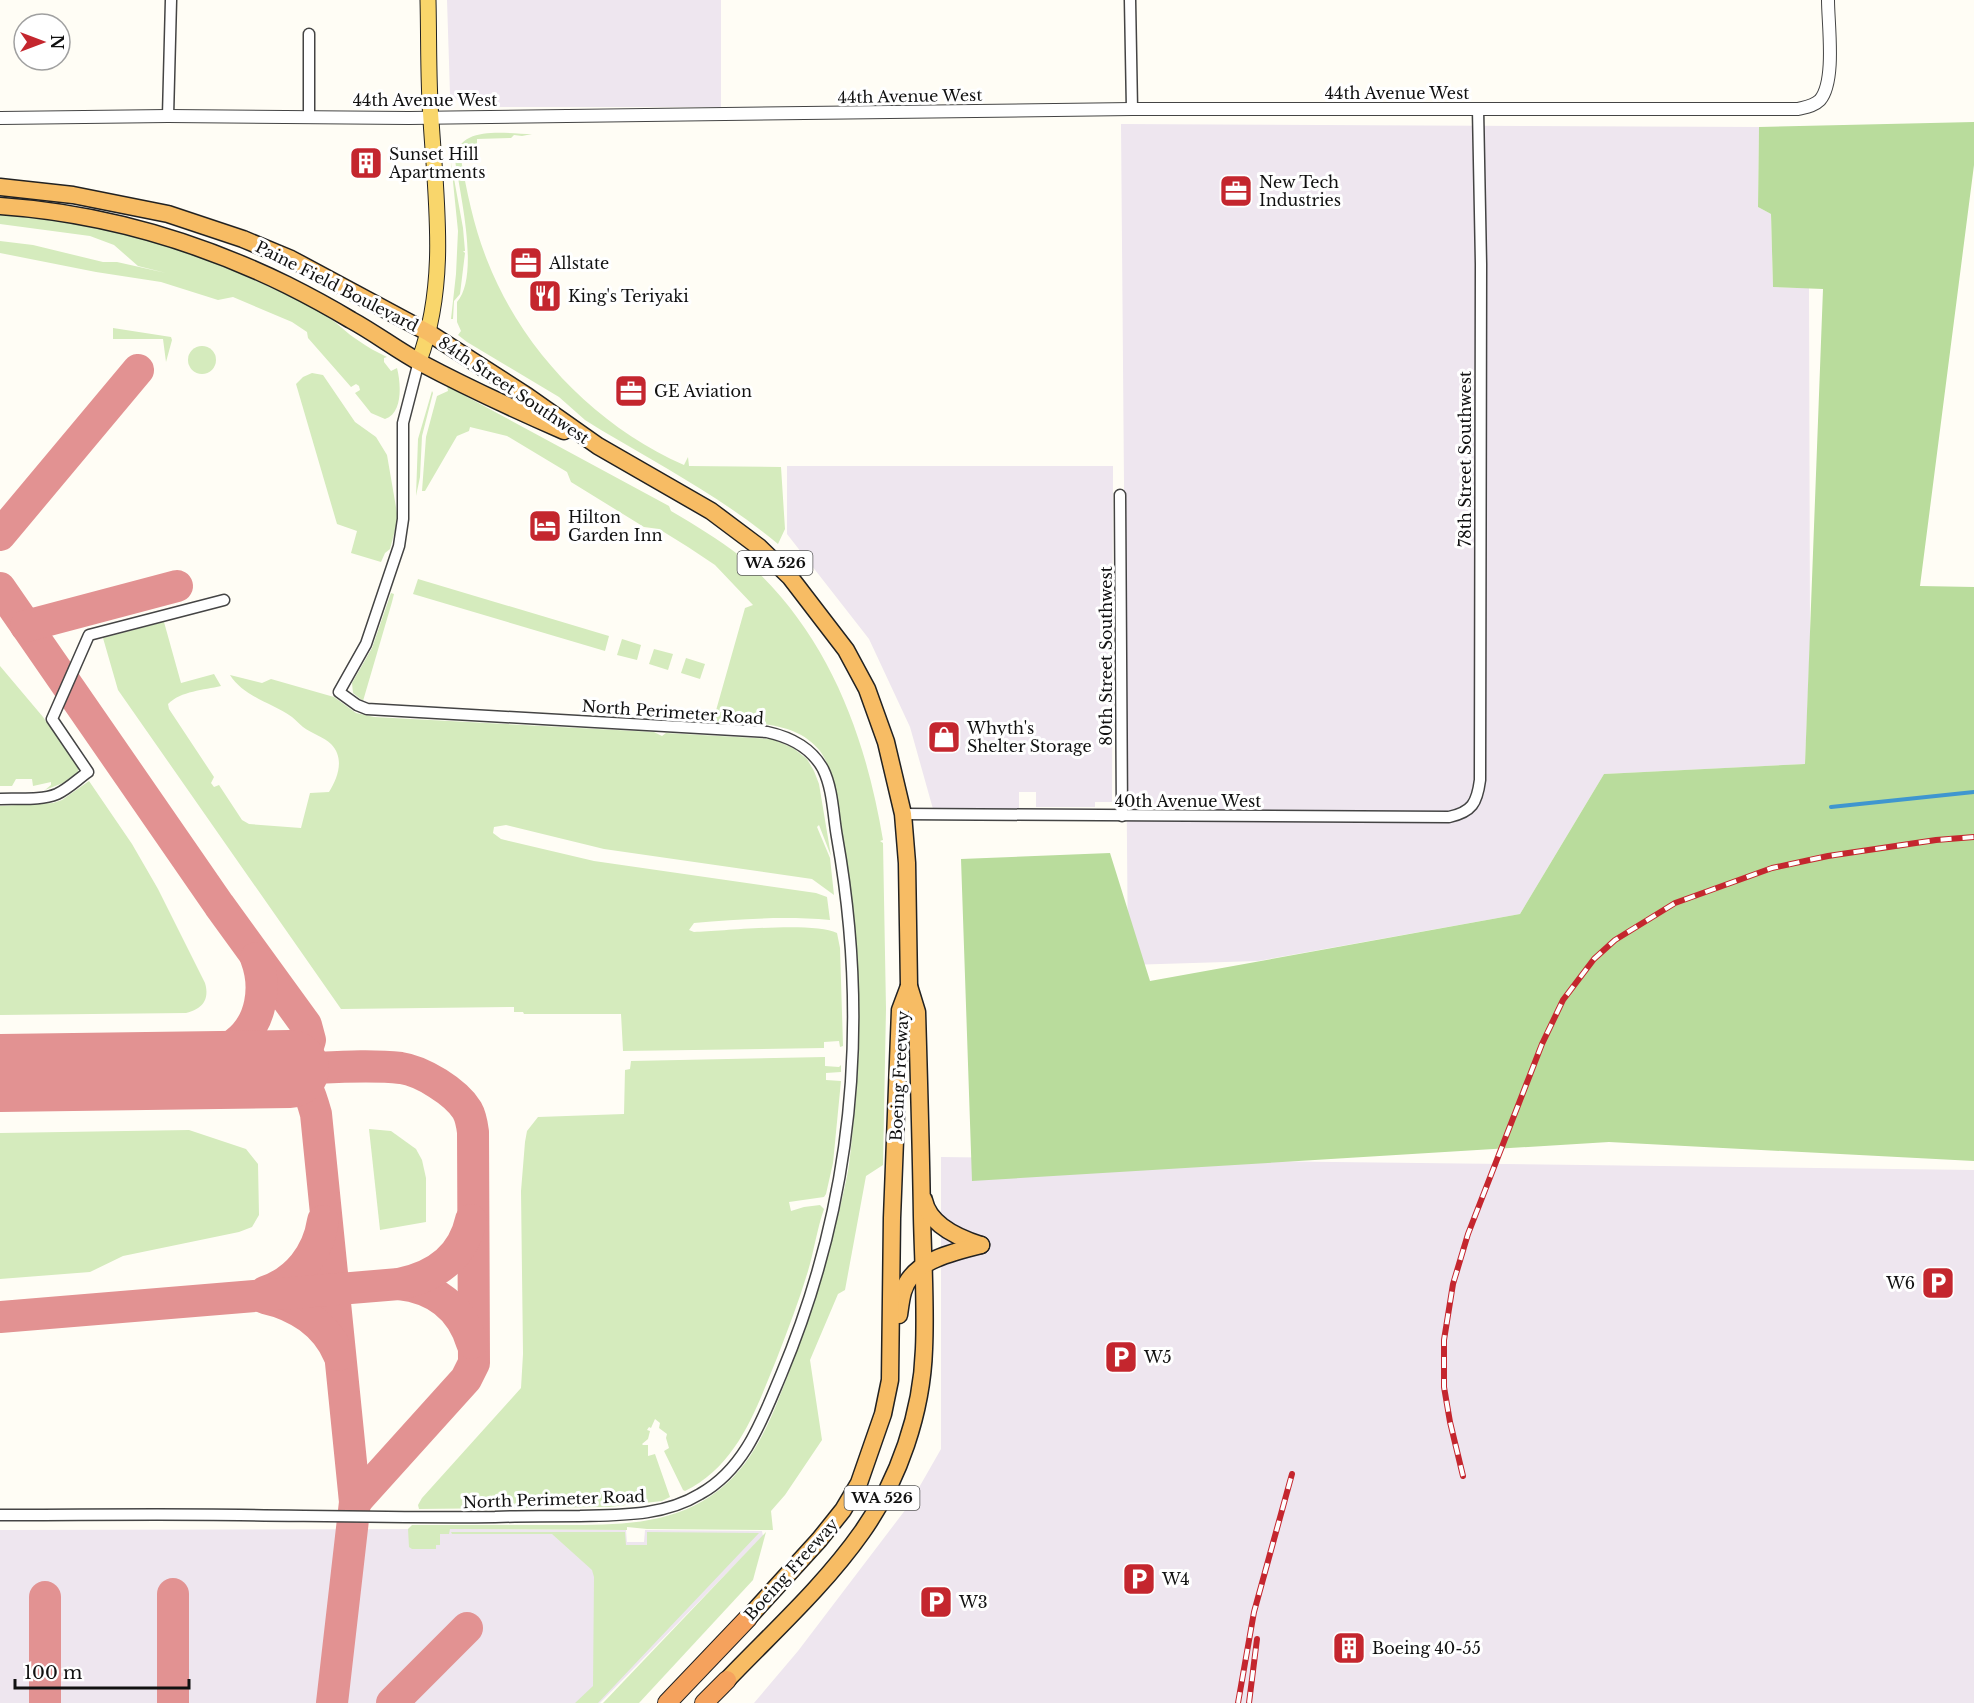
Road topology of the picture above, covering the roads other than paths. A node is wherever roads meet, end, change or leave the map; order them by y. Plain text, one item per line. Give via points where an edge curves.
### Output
1 (171, 0) edge
2 (428, 0) edge
3 (1130, 0) edge
4 (1828, 0) edge
5 (309, 34) dead end
6 (1132, 109) junction
7 (1478, 109) junction
8 (168, 116) junction
9 (309, 117) junction
10 (0, 118) edge
11 (430, 118) junction
12 (0, 187) edge
13 (0, 206) edge
14 (429, 333) junction
15 (419, 362) junction
16 (598, 446) junction
17 (1120, 495) dead end
18 (224, 600) dead end
19 (339, 692) joint
20 (0, 798) edge
21 (1471, 807) joint
22 (903, 814) junction
23 (1122, 816) junction
24 (909, 986) junction
25 (922, 1191) junction
26 (923, 1265) junction
27 (890, 1380) junction
28 (0, 1515) edge
29 (748, 1618) joint
30 (727, 1680) joint
31 (667, 1703) edge
32 (704, 1703) edge

1 - 8 street
2 - 11 main road, 84th Street Southwest
3 - 6 street
4 - 7 street, 44th Avenue West via 1827,82 1825,92 1812,106
5 - 9 street
6 - 7 street, 44th Avenue West
6 - 11 street, 44th Avenue West
7 - 21 street, 78th Street Southwest via 1480,780 1478,797
8 - 9 street, 44th Avenue West
8 - 10 street, 44th Avenue West
9 - 11 street, 44th Avenue West
11 - 14 main road, 84th Street Southwest via 438,263
12 - 14 highway, Paine Field Boulevard via 73,195 168,214 243,239 291,259
13 - 15 highway, Paine Field Boulevard via 124,224 219,255 350,319
14 - 15 main road, 84th Street Southwest
14 - 16 highway, 84th Street Southwest / WA 526
15 - 16 highway, 84th Street Southwest / WA 526 via 486,397
15 - 19 street, 84th Street Southwest via 403,423 399,546 366,644
16 - 22 highway, 84th Street Southwest / WA 526 via 711,511 759,547 790,577 846,650 867,689 886,742
17 - 23 street, 80th Street Southwest
18 - 20 street via 89,635 52,720 88,772 53,796
19 - 28 street, North Perimeter Road via 367,709 767,732 799,742 823,769 840,853 854,990 848,1130 815,1283 785,1366 759,1427 729,1471 699,1496 654,1511 409,1518
21 - 23 street, 40th Avenue West via 1449,817
22 - 23 street, 40th Avenue West
22 - 24 highway, 84th Street Southwest / WA 526
24 - 25 highway, Boeing Freeway / WA 526 via 917,1012
24 - 27 highway, Boeing Freeway / WA 526 via 900,1010
25 - 26 highway, Boeing Freeway / WA 526
25 - 26 highway via 926,1212 933,1219 981,1245
26 - 27 highway via 903,1291
26 - 30 highway, Boeing Freeway / WA 526 via 924,1351 919,1393 909,1437 893,1479 863,1531 829,1574
27 - 29 highway, Boeing Freeway / WA 526 via 872,1452 843,1510
29 - 31 highway, Boeing Freeway / WA 526
30 - 32 highway, Boeing Freeway / WA 526

